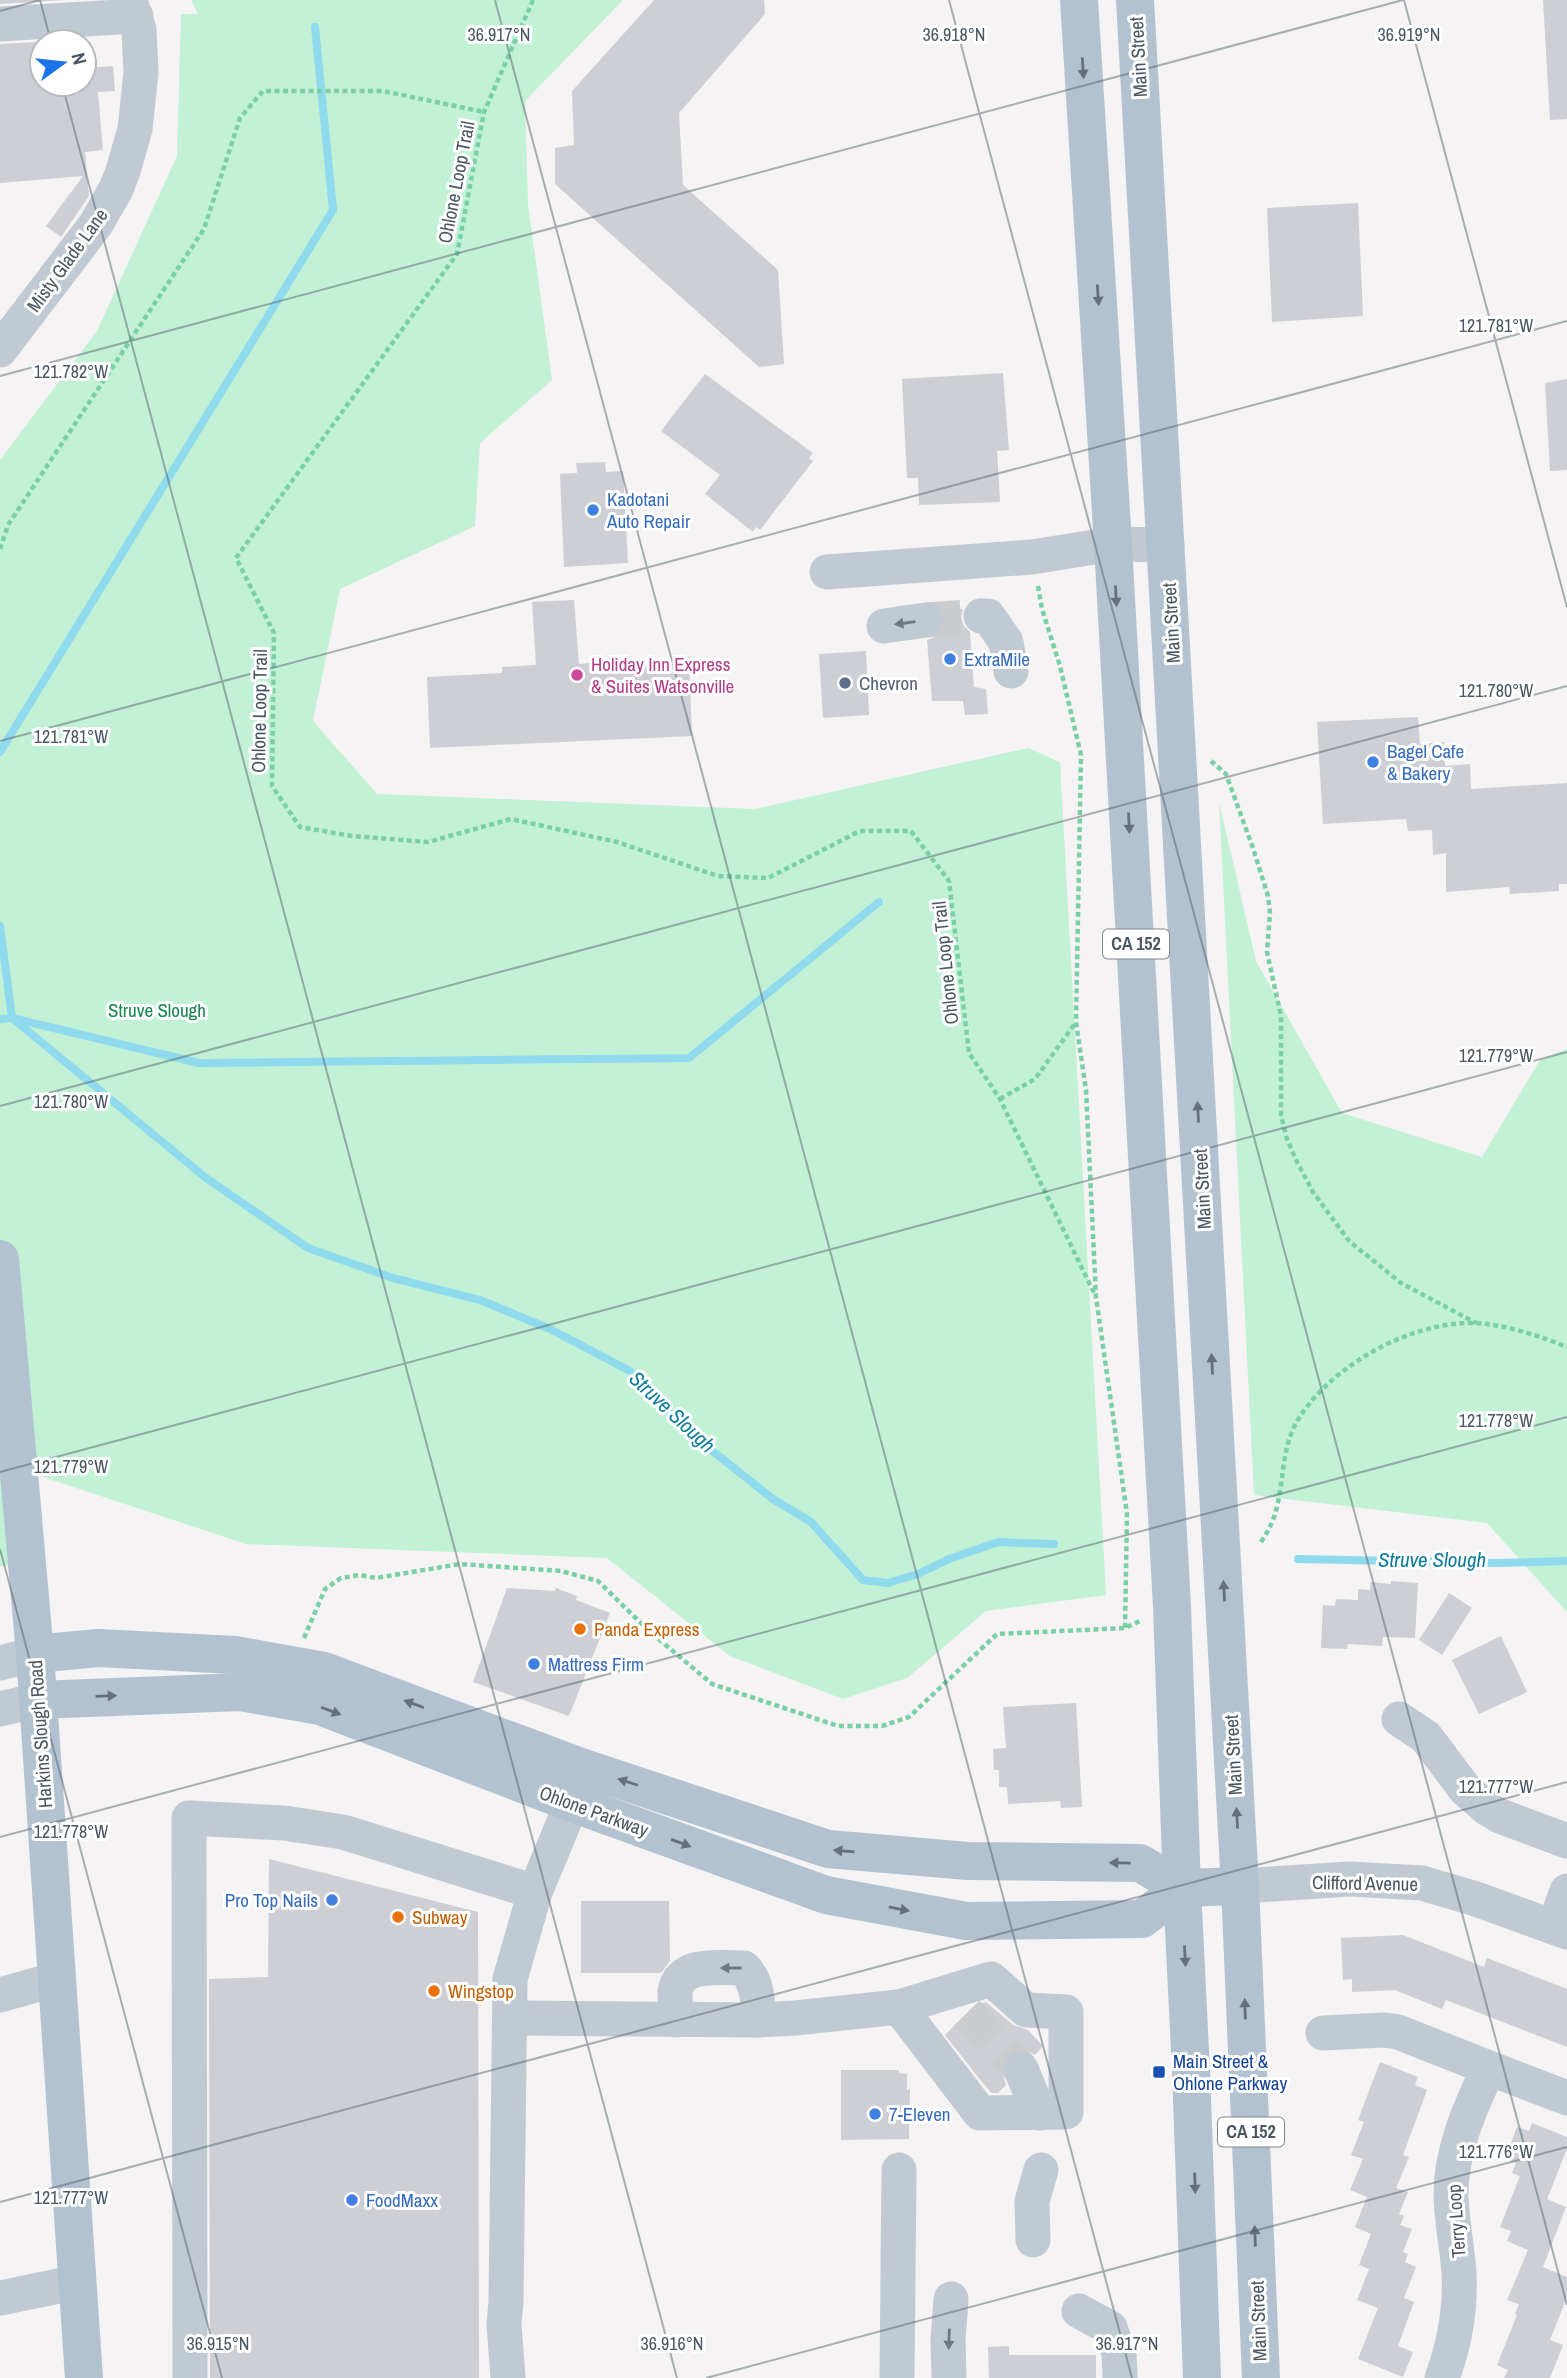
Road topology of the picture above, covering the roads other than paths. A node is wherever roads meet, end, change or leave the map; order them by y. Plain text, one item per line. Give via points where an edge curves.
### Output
1 (1079, 0) edge
2 (1135, 0) edge
3 (133, 8) edge
4 (0, 24) edge
5 (0, 350) edge
6 (1114, 544) junction
7 (1167, 545) junction
8 (827, 572) dead end
9 (981, 616) dead end
10 (926, 620) tunnel mouth
11 (884, 626) dead end
12 (1011, 671) dead end
13 (0, 1259) edge
14 (18, 1659) edge
15 (38, 1700) junction
16 (0, 1709) edge
17 (1399, 1719) dead end
18 (581, 1767) junction
19 (572, 1803) junction
20 (1567, 1841) edge
21 (1240, 1886) junction
22 (1182, 1888) junction
23 (1567, 1891) edge
24 (535, 1892) junction
25 (1560, 1929) edge
26 (57, 1979) junction
27 (0, 1996) edge
28 (899, 2007) junction
29 (510, 2018) junction
30 (676, 2020) junction
31 (758, 2020) junction
32 (1323, 2033) dead end
33 (1489, 2068) junction
34 (1021, 2069) tunnel mouth
35 (1567, 2098) edge
36 (1039, 2113) junction
37 (899, 2170) dead end
38 (1041, 2170) dead end
39 (1033, 2240) dead end
40 (78, 2281) junction
41 (0, 2298) edge
42 (951, 2300) dead end
43 (1079, 2311) dead end
44 (84, 2378) edge
45 (190, 2378) edge
46 (508, 2378) edge
47 (897, 2378) edge
48 (949, 2378) edge
49 (1120, 2378) edge
50 (1202, 2378) edge
51 (1261, 2378) edge
52 (1442, 2378) edge

1 -> 6 main road, CA 152
2 - 7 main road, Main Street / CA 152
3 - 4 street
3 - 5 street, Misty Glade Lane via 141,49 140,92 130,150 116,189 96,224
6 - 7 street
6 - 8 street via 1032,557
6 -> 22 main road, CA 152 via 1172,1606
21 -> 7 main road, Main Street / CA 152
9 - 12 street via 988,616 1006,642
10 -> 11 street
13 - 14 main road, Harkins Slough Road via 24,1516
14 - 15 main road, Harkins Slough Road
18 -> 14 main road, Ohlone Parkway via 324,1671 234,1655 98,1648
15 - 16 street, Ohlone Parkway
15 -> 19 main road, Ohlone Parkway via 240,1692 320,1706
15 - 26 main road, Harkins Slough Road
17 - 20 street via 1436,1747 1465,1789 1488,1809
18 - 19 street
22 -> 18 main road, Ohlone Parkway via 1140,1863 968,1861 828,1849
19 -> 22 main road, Ohlone Parkway via 826,1895 966,1921 1142,1919
19 - 24 street
21 - 22 main road
21 - 25 street, Clifford Avenue via 1350,1879 1422,1883
51 -> 21 main road, Main Street / CA 152
22 -> 50 main road, CA 152
23 - 25 street
24 - 29 street via 510,1979
24 - 45 street via 343,1832 284,1823 189,1818
26 - 27 street
26 - 40 main road, Harkins Slough Road
28 - 31 street
28 - 36 street via 980,2113
28 - 36 street via 957,2003 991,1979 1026,2010 1066,2012 1066,2112
29 - 30 street
29 - 46 street via 504,2324
30 - 31 street
31 -> 30 street via 754,1978 744,1968 697,1968 684,1975 675,1989
32 - 33 street via 1398,2032
33 - 35 street
33 - 52 street, Terry Loop via 1453,2166 1451,2196 1460,2298 1458,2325
34 - 36 street
37 - 47 street
38 - 39 street via 1032,2201
40 - 41 street
40 - 44 main road, Harkins Slough Road
42 -> 48 street
43 - 49 street via 1110,2328 1119,2353

